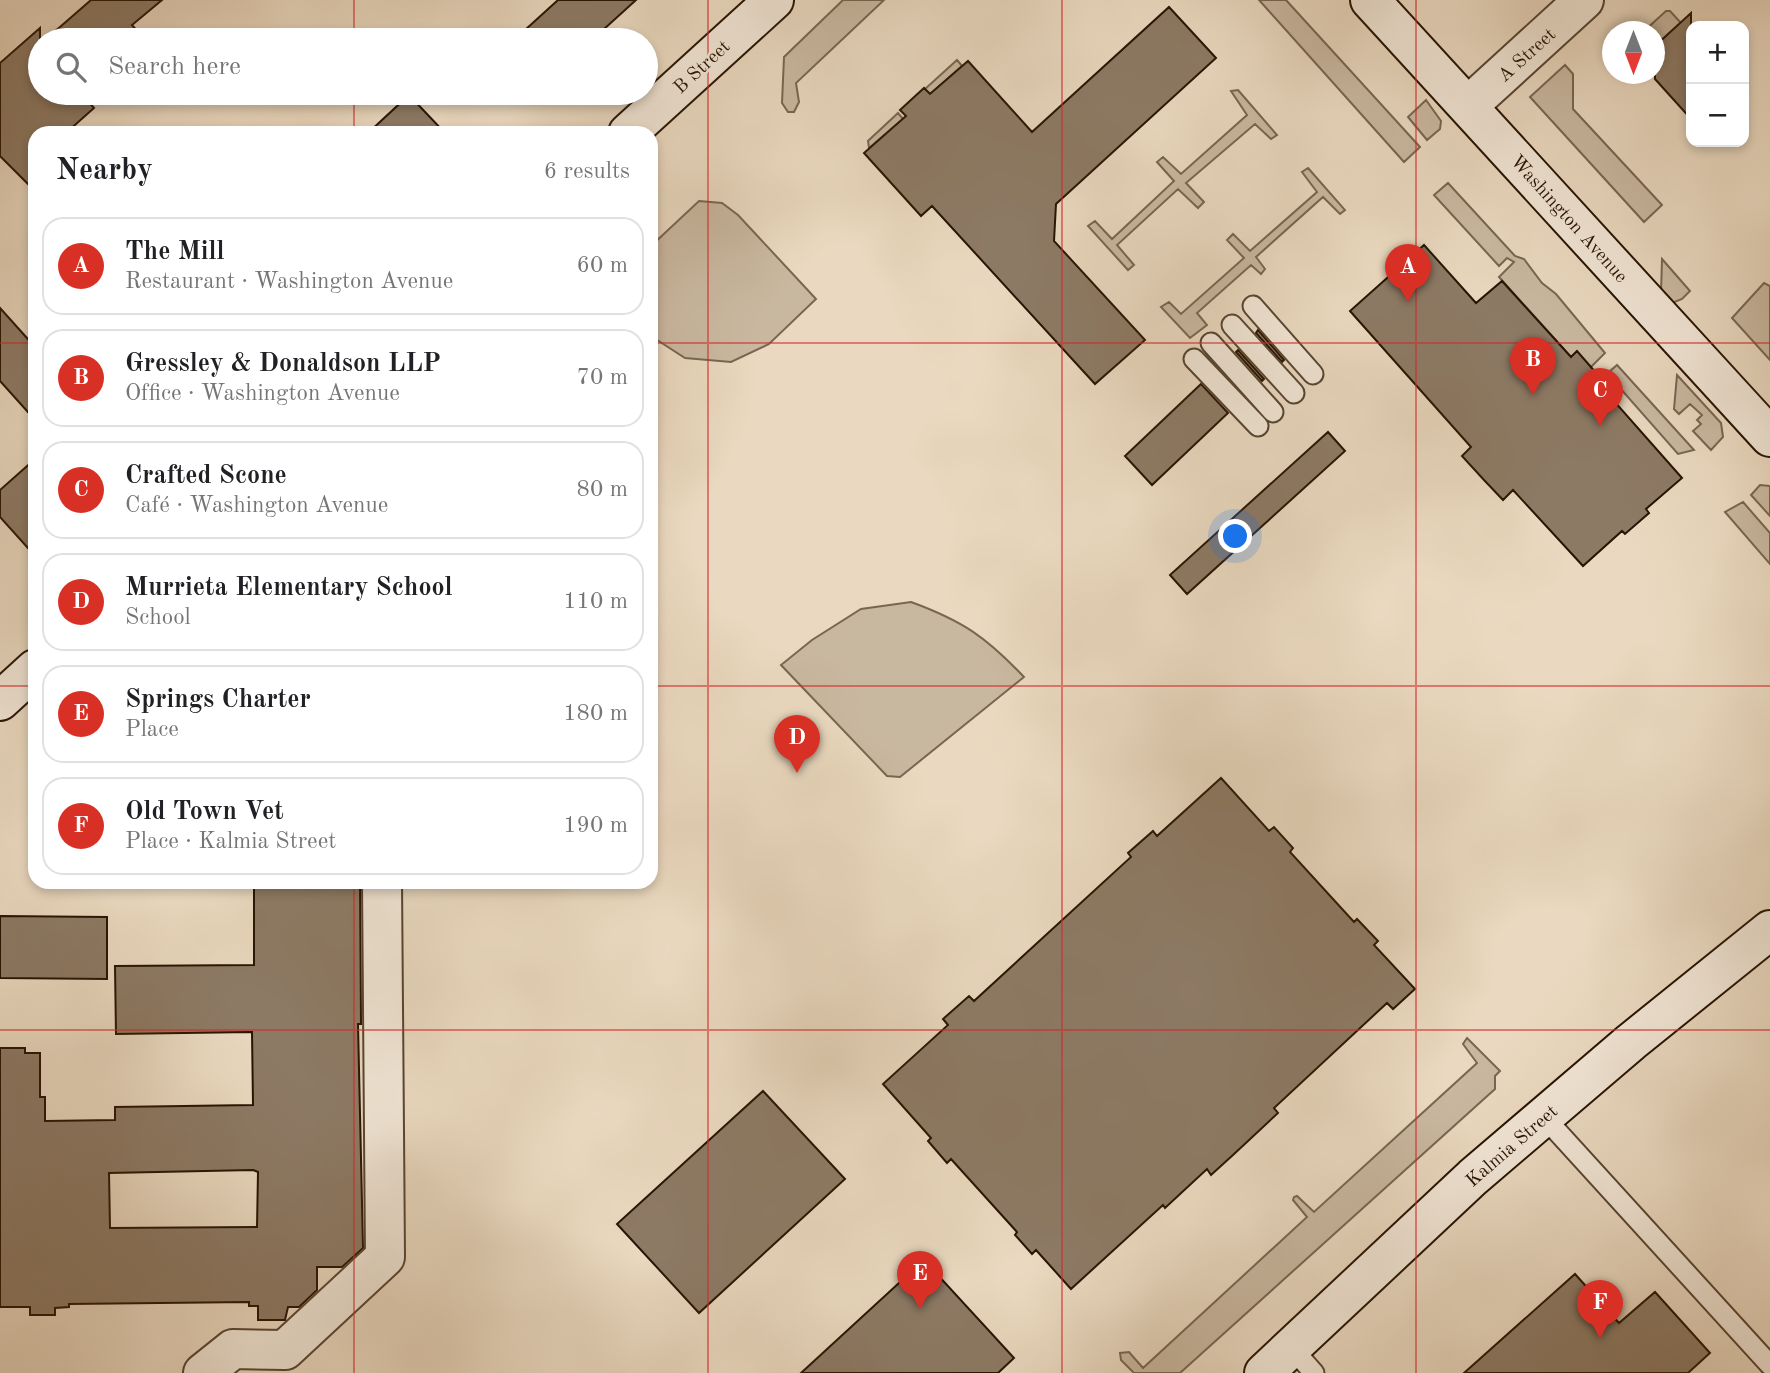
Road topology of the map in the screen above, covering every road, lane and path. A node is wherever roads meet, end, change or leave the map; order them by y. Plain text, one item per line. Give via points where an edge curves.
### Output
1 (774, 0) edge
2 (1370, 0) edge
3 (1584, 0) edge
4 (1468, 106) junction
5 (636, 126) edge
6 (1253, 306) dead end
7 (1233, 325) dead end
8 (1211, 344) dead end
9 (1194, 359) dead end
10 (1313, 374) dead end
11 (1293, 393) dead end
12 (1273, 412) dead end
13 (1258, 426) dead end
14 (1770, 437) edge
15 (28, 675) edge
16 (0, 701) edge
17 (382, 889) edge
18 (1770, 930) edge
19 (1544, 1117) junction
20 (1303, 1360) edge
21 (1770, 1365) edge
22 (203, 1373) edge
23 (1264, 1373) edge
24 (1761, 1373) edge

1 - 5 main road, B Street
2 - 4 main road, Washington Avenue
3 - 4 main road, A Street
4 - 14 main road, Washington Avenue
6 - 10 lane
7 - 11 lane
8 - 12 lane
9 - 13 lane
15 - 16 main road
17 - 22 main road via 385,1257 285,1350 233,1349
18 - 19 main road, Kalmia Street
19 - 20 main road, Kalmia Street via 1473,1177
19 - 21 lane
20 - 23 main road, Kalmia Street
21 - 24 lane

